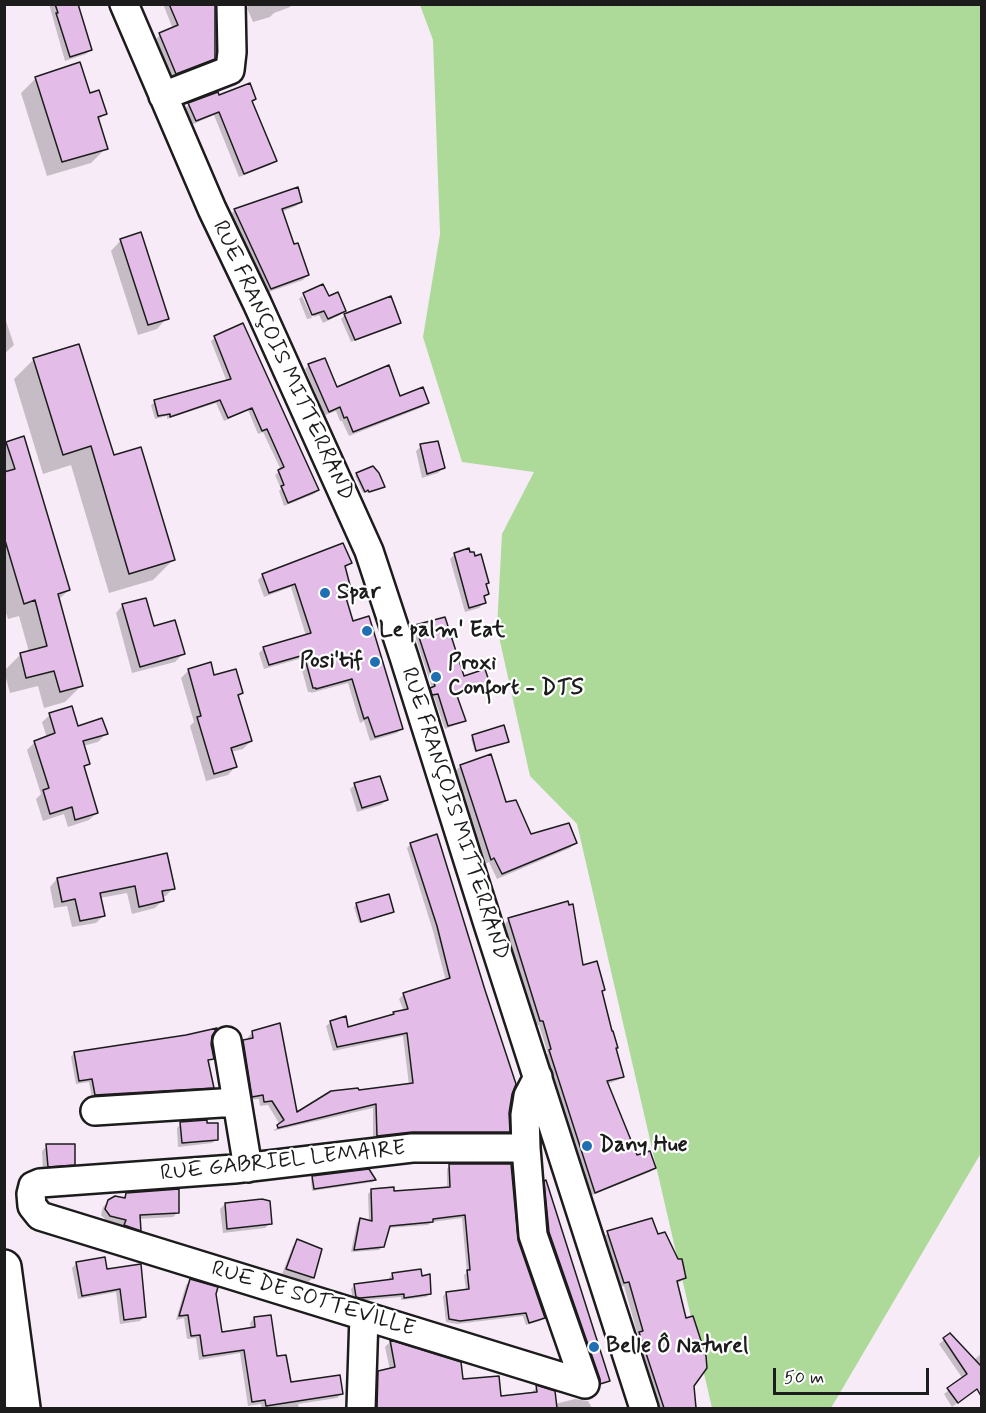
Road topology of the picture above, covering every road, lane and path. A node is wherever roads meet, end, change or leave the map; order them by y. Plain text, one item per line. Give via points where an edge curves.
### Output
1 (124, 4) edge
2 (231, 4) edge
3 (163, 96) junction
4 (227, 1041) dead end
5 (537, 1077) junction
6 (237, 1102) junction
7 (95, 1111) dead end
8 (526, 1148) junction
9 (248, 1168) junction
10 (40, 1216) joint
11 (4, 1267) edge
12 (364, 1316) junction
13 (23, 1408) edge
14 (361, 1408) edge
15 (644, 1408) edge

1 - 3 street, RUE FRANÇOIS MITTERRAND
2 - 3 street via 230,70
3 - 5 street, RUE FRANÇOIS MITTERRAND via 369,551
4 - 6 street
5 - 8 street via 525,1115
5 - 15 street, RUE FRANÇOIS MITTERRAND
6 - 7 street
6 - 9 street
8 - 9 street, RUE GABRIEL LEMAIRE via 412,1148
8 - 12 street, RUE DE SOTTEVILLE via 533,1235 585,1384
9 - 10 street, RUE GABRIEL LEMAIRE via 40,1183 33,1186 31,1194 32,1206
10 - 12 street, RUE DE SOTTEVILLE
11 - 13 main road
12 - 14 street

